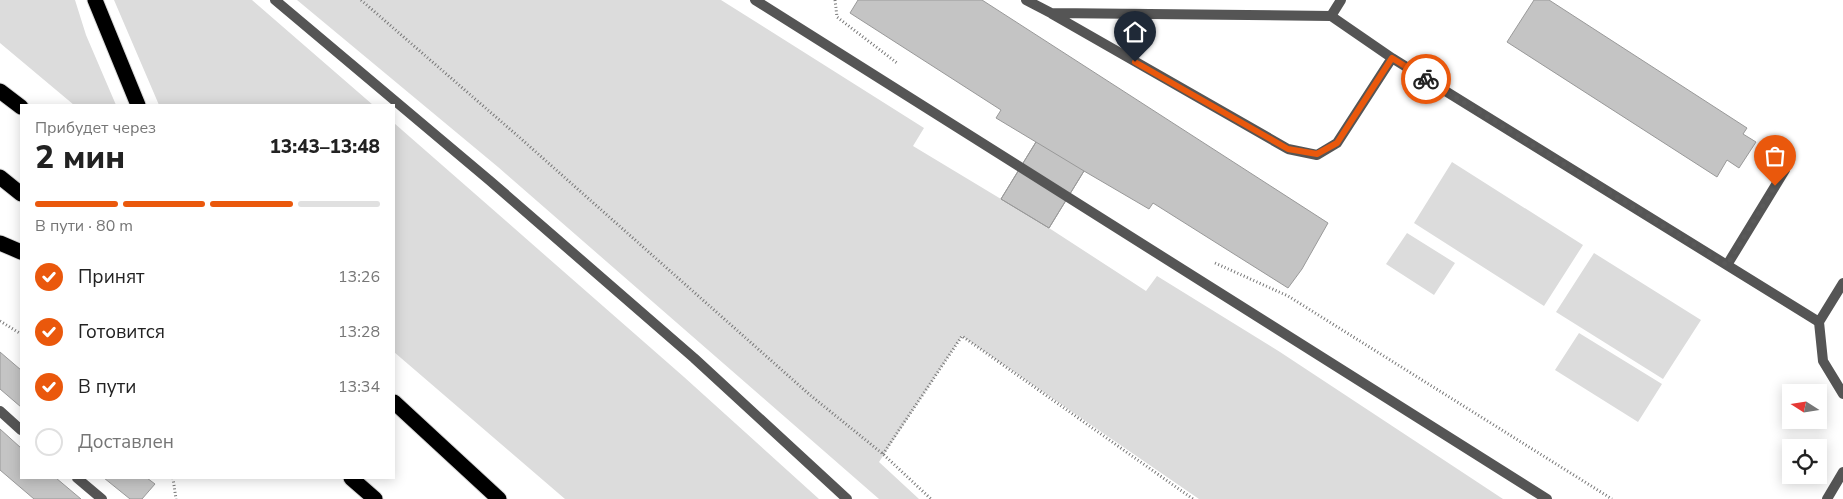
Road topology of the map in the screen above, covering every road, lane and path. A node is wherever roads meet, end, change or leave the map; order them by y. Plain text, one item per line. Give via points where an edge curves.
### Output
1 (95, 0) edge
2 (274, 0) edge
3 (361, 0) edge
4 (755, 0) edge
5 (834, 0) edge
6 (1026, 0) edge
7 (1341, 0) edge
8 (1051, 13) junction
9 (1331, 16) junction
10 (1392, 58) junction
11 (899, 64) dead end
12 (0, 91) edge
13 (138, 104) edge
14 (20, 106) edge
15 (1785, 170) dead end
16 (0, 177) edge
17 (20, 193) edge
18 (0, 243) edge
19 (20, 252) edge
20 (1208, 260) dead end
21 (1727, 265) junction
22 (1843, 283) edge
23 (0, 321) edge
24 (1819, 322) junction
25 (20, 333) edge
26 (1843, 394) edge
27 (395, 403) edge
28 (0, 411) edge
29 (20, 429) edge
30 (883, 454) junction
31 (1843, 472) edge
32 (78, 479) edge
33 (173, 479) edge
34 (352, 479) edge
35 (102, 499) edge
36 (176, 499) edge
37 (375, 499) edge
38 (500, 499) edge
39 (847, 499) edge
40 (931, 499) edge
41 (1193, 499) edge
42 (1548, 499) edge
43 (1612, 499) edge
44 (1827, 499) edge

1 - 13 highway
2 - 39 street via 694,358
3 - 30 path via 810,395
4 - 42 street
5 - 11 path via 837,16
6 - 8 street
7 - 9 street
8 - 9 street
8 - 10 street via 1288,149 1317,154 1337,143
9 - 10 street
10 - 21 street
12 - 14 highway
15 - 21 street
16 - 17 highway
18 - 19 highway
20 - 43 path via 1288,296
21 - 24 street
22 - 24 street
23 - 25 path
24 - 26 street via 1823,361
27 - 38 highway
28 - 29 street
30 - 40 path
30 - 41 path via 962,336
31 - 44 street
32 - 35 street
33 - 36 path
34 - 37 highway

